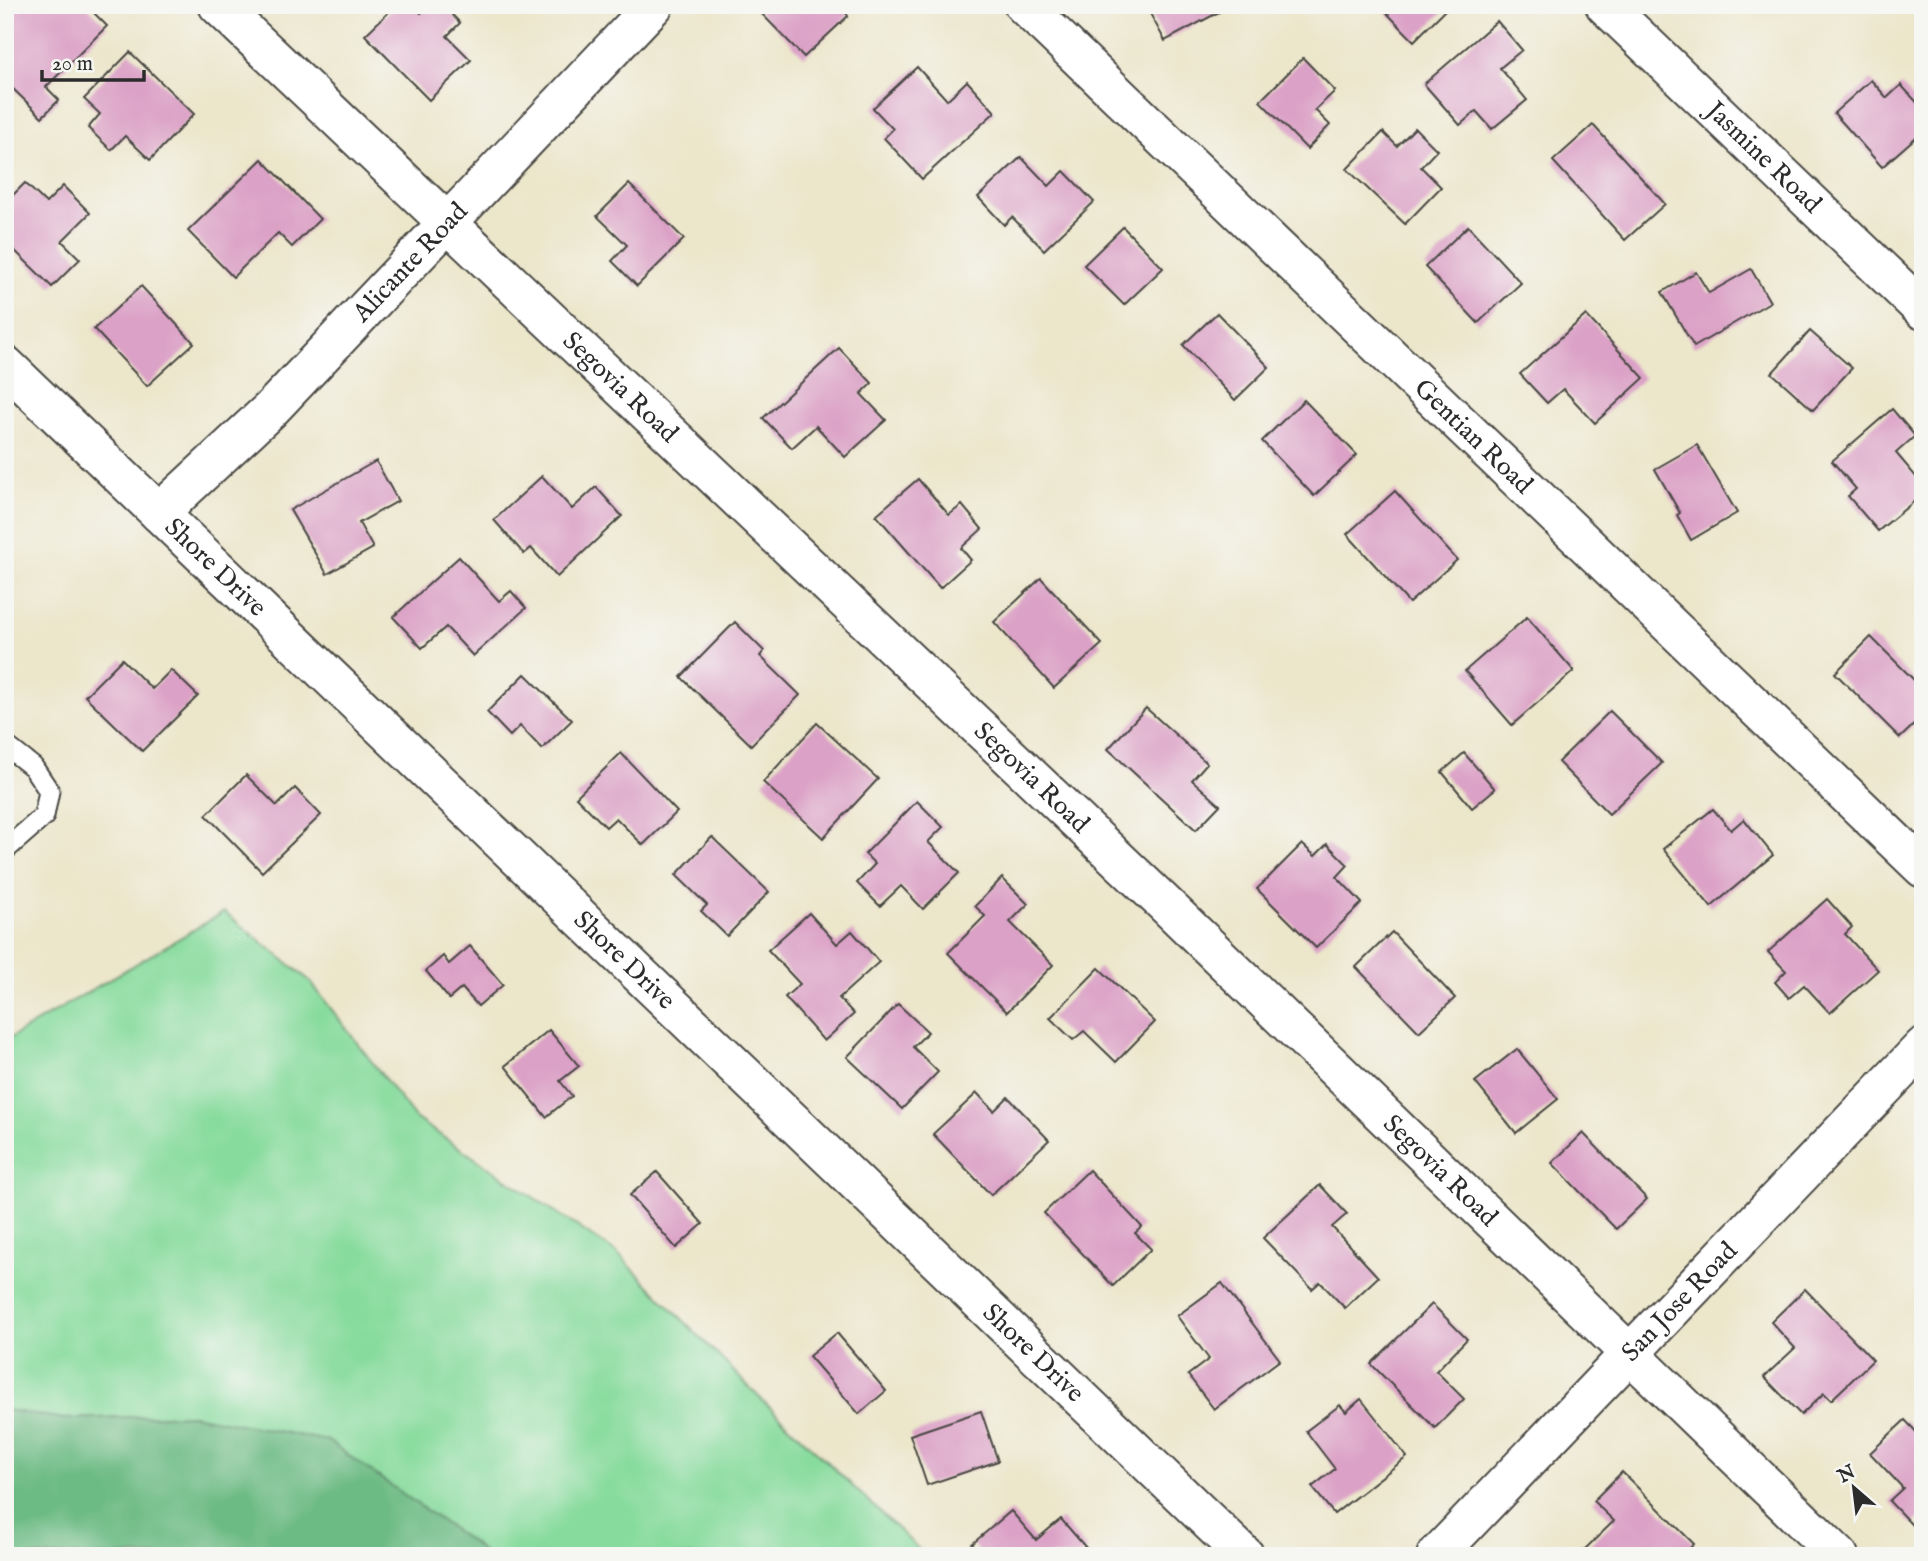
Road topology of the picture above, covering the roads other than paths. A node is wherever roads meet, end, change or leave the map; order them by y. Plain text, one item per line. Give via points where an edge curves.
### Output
1 (218, 5) edge
2 (654, 5) edge
3 (1024, 5) edge
4 (1605, 5) edge
5 (449, 223) junction
6 (1923, 310) edge
7 (5, 365) edge
8 (159, 513) junction
9 (5, 745) edge
10 (5, 849) edge
11 (1923, 869) edge
12 (1923, 1047) edge
13 (1629, 1354) junction
14 (1245, 1556) edge
15 (1436, 1556) edge
16 (1839, 1556) edge

1 - 5 street, Segovia Road
2 - 5 street, Alicante Road
3 - 11 street, Gentian Road
4 - 6 street, Jasmine Road
5 - 8 street, Alicante Road via 270,410
5 - 13 street, Segovia Road via 1167,906
7 - 8 street, Shore Drive
8 - 14 street, Shore Drive
9 - 10 lane via 33,766 48,791 44,816
12 - 13 street, San Jose Road
13 - 15 street, San Jose Road
13 - 16 street, Segovia Road

